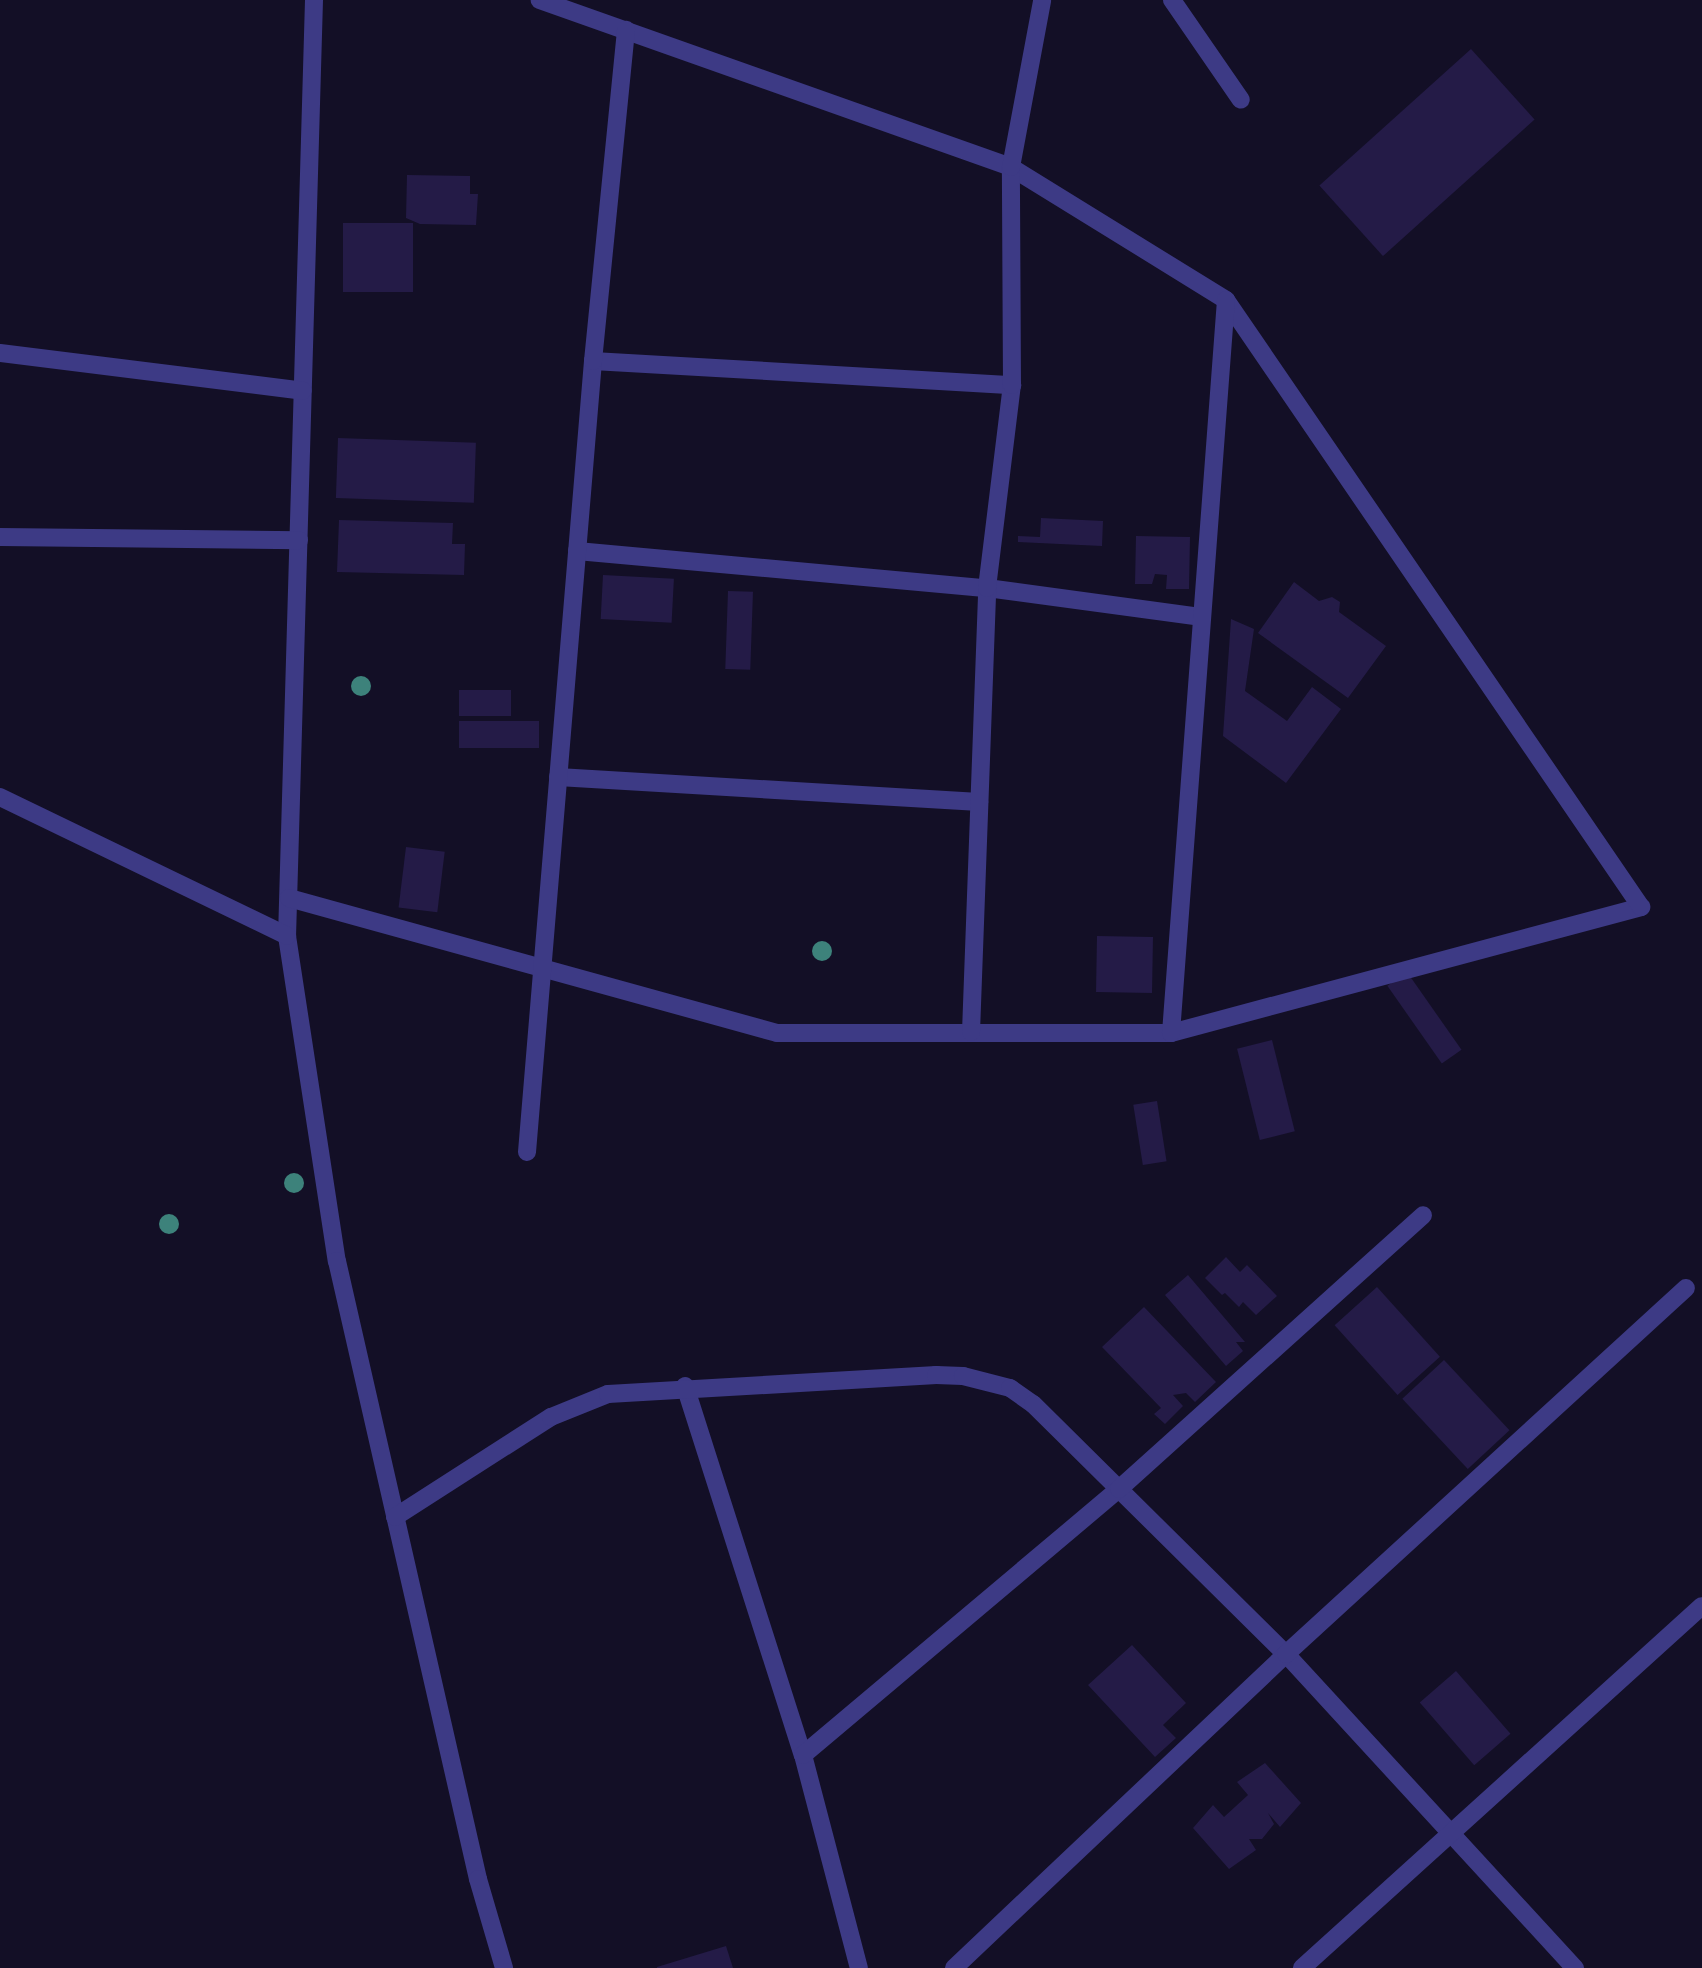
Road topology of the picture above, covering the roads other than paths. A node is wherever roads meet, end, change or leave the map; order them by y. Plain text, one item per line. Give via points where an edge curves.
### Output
1 (314, 0) edge
2 (540, 0) edge
3 (1172, 0) edge
4 (1042, 1) edge
5 (626, 30) junction
6 (1241, 100) dead end
7 (1011, 167) junction
8 (1226, 300) junction
9 (0, 354) edge
10 (593, 361) junction
11 (1012, 385) junction
12 (303, 391) junction
13 (0, 537) edge
14 (299, 540) junction
15 (577, 551) junction
16 (987, 588) junction
17 (1202, 617) junction
18 (558, 777) junction
19 (0, 797) edge
20 (979, 802) junction
21 (289, 898) junction
22 (287, 936) junction
23 (542, 966) junction
24 (971, 1032) junction
25 (1171, 1033) junction
26 (527, 1152) dead end
27 (1423, 1215) dead end
28 (1686, 1289) dead end
29 (685, 1386) junction
30 (1119, 1489) junction
31 (395, 1517) junction
32 (1702, 1606) edge
33 (1286, 1654) junction
34 (803, 1755) junction
35 (1451, 1833) junction
36 (504, 1968) edge
37 (859, 1968) edge
38 (954, 1968) edge
39 (1302, 1968) edge
40 (1575, 1968) edge

1 - 12 street
2 - 5 street
3 - 6 street
4 - 7 street
5 - 7 street
5 - 10 street
7 - 8 street
7 - 11 street
8 - 17 street
8 - 25 street via 1641,907
9 - 12 street
10 - 11 street
10 - 15 street
11 - 16 street
12 - 14 street
13 - 14 street
14 - 21 street
15 - 16 street
15 - 18 street
16 - 17 street
16 - 20 street
17 - 25 street
18 - 20 street
18 - 23 street
19 - 22 street
20 - 24 street
21 - 22 street
21 - 23 street
22 - 31 street via 337,1261
23 - 24 street via 777,1033
23 - 26 street
24 - 25 street
27 - 30 street
28 - 33 street
29 - 30 street via 936,1376 987,1380 1033,1404
29 - 31 street via 608,1394 575,1405
29 - 34 street
30 - 33 street
30 - 34 street
31 - 36 street via 478,1879
32 - 35 street
33 - 35 street
33 - 38 street
34 - 37 street
35 - 39 street
35 - 40 street

